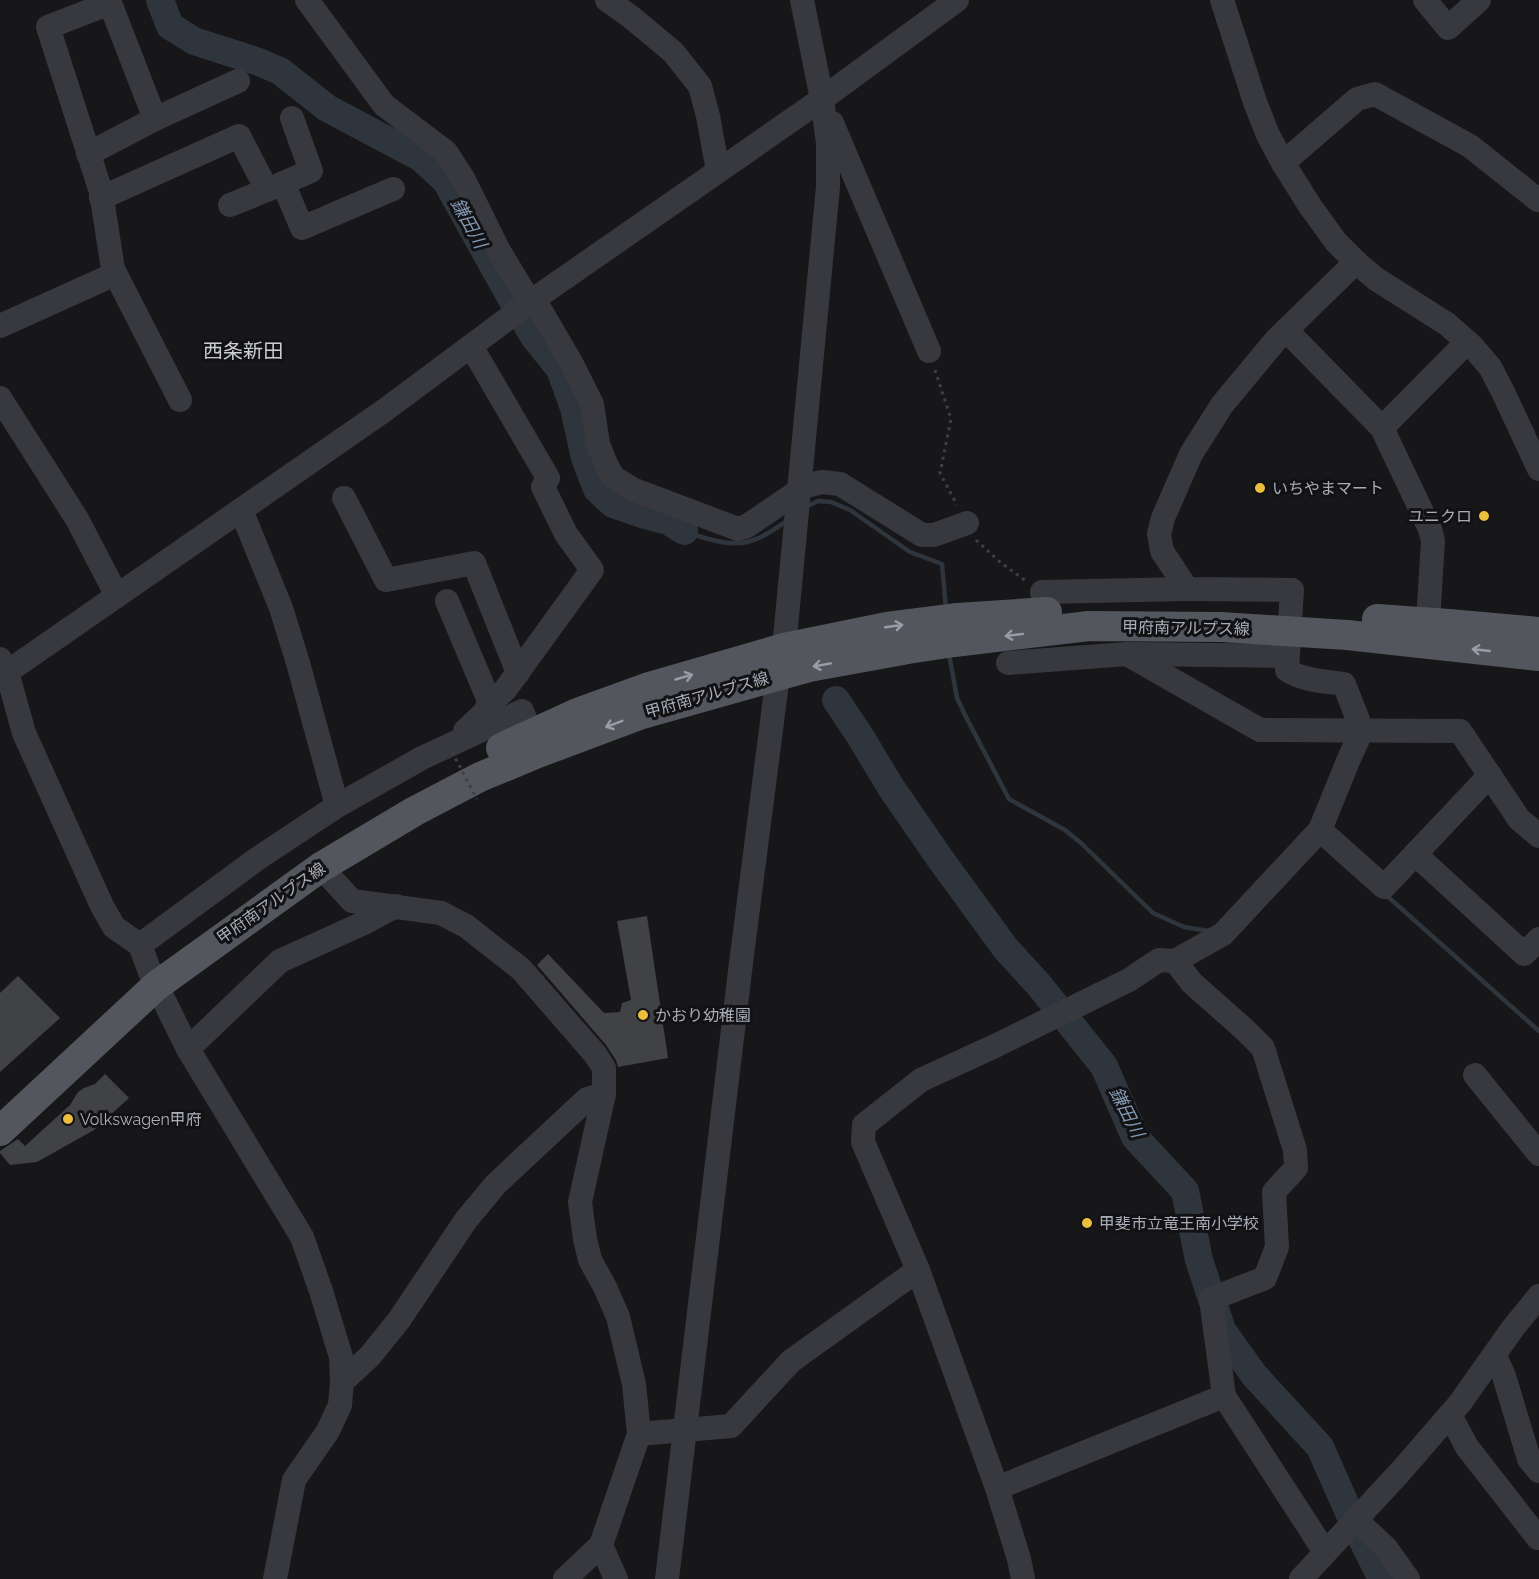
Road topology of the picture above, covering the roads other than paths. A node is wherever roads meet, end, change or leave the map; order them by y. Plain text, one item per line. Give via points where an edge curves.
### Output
1 (307, 0) edge
2 (607, 0) edge
3 (802, 0) edge
4 (957, 0) edge
5 (1244, 0) edge
6 (1425, 0) edge
7 (1479, 0) edge
8 (1225, 9) edge
9 (237, 81) dead end
10 (822, 99) junction
11 (292, 118) dead end
12 (155, 119) junction
13 (88, 154) junction
14 (1283, 163) junction
15 (718, 171) junction
16 (275, 186) junction
17 (393, 189) dead end
18 (101, 198) junction
19 (1538, 200) edge
20 (230, 205) dead end
21 (1356, 262) junction
22 (115, 274) junction
23 (531, 301) junction
24 (0, 326) edge
25 (1286, 330) junction
26 (1467, 342) junction
27 (471, 346) junction
28 (929, 351) road end
29 (0, 398) edge
30 (180, 400) dead end
31 (1382, 428) junction
32 (1539, 469) edge
33 (799, 495) junction
34 (344, 498) dead end
35 (241, 510) junction
36 (967, 523) road end
37 (1187, 589) junction
38 (1042, 592) road end
39 (117, 596) junction
40 (447, 601) dead end
41 (1428, 622) junction
42 (1539, 632) edge
43 (1289, 633) junction
44 (1127, 654) junction
45 (1539, 656) edge
46 (781, 662) junction
47 (1008, 663) dead end
48 (2, 669) edge
49 (518, 673) junction
50 (490, 703) junction
51 (1362, 730) junction
52 (535, 743) junction
53 (452, 748) junction
54 (1490, 775) junction
55 (337, 806) junction
56 (1320, 830) junction
57 (1539, 836) edge
58 (1415, 854) junction
59 (321, 867) junction
60 (396, 906) junction
61 (1539, 939) edge
62 (1175, 961) junction
63 (149, 968) junction
64 (188, 1049) junction
65 (1475, 1075) dead end
66 (604, 1094) junction
67 (0, 1104) edge
68 (0, 1131) edge
69 (1539, 1154) edge
70 (918, 1270) junction
71 (1535, 1312) edge
72 (1495, 1356) junction
73 (342, 1382) junction
74 (1224, 1396) junction
75 (1450, 1415) junction
76 (685, 1429) junction
77 (639, 1434) junction
78 (1539, 1471) edge
79 (997, 1488) junction
80 (1356, 1520) junction
81 (1538, 1538) edge
82 (601, 1545) junction
83 (1325, 1552) junction
84 (274, 1579) edge
85 (565, 1579) edge
86 (616, 1579) edge
87 (667, 1579) edge
88 (1023, 1579) edge
89 (1301, 1579) edge
90 (1408, 1579) edge

1 - 23 street via 384,105 446,152 499,251
2 - 15 street via 673,52 700,86
3 - 10 street
4 - 10 street
5 - 8 street
6 - 7 street via 1448,28
8 - 14 street via 1254,102
9 - 12 street
10 - 15 street
10 - 28 street
10 - 33 street via 828,187
11 - 16 street via 311,171
12 - 13 street
12 - 13 street via 110,3 48,27
13 - 18 street
14 - 19 street via 1357,99 1375,94 1470,146
14 - 21 street via 1335,242
15 - 23 street
16 - 17 street via 302,228
16 - 18 street via 239,136
16 - 20 street
18 - 22 street
21 - 25 street
21 - 26 street
22 - 24 street
22 - 30 street
23 - 27 street
23 - 33 street via 572,364 592,404 598,444 614,477 632,489 738,529
25 - 31 street
25 - 37 street via 1222,405 1191,454 1163,518 1159,534 1162,551
26 - 31 street
26 - 32 street via 1490,367
27 - 35 street
27 - 49 street via 548,478 543,487 566,534 592,570
29 - 39 street via 77,519
31 - 41 street via 1433,540
33 - 36 street via 806,486 822,482 840,484 922,535 934,535
33 - 46 street
34 - 49 street via 386,580 474,563
35 - 39 street
35 - 55 street via 281,608
37 - 38 street
37 - 43 street via 1292,590
39 - 48 street
40 - 50 street
41 - 42 main road, 甲府南アルプス線
41 - 43 main road, 甲府南アルプス線
43 - 44 street
45 -> 43 main road, 甲府南アルプス線 via 1347,635
43 - 46 main road, 甲府南アルプス線 via 1142,608 1020,613 887,627
43 - 51 street via 1287,669 1308,679 1344,684
44 - 47 street
44 - 51 street via 1260,730
46 - 52 main road, 甲府南アルプス線 via 646,688 577,713
46 - 76 street
48 - 63 street via 24,733 102,906 114,927
49 - 50 street
50 - 53 street
51 - 54 street via 1460,731
51 - 56 street
52 - 53 street via 522,711
52 - 59 main road, 甲府南アルプス線
52 - 63 main road, 甲府南アルプス線 via 456,769 297,859
53 - 55 street via 422,758
54 - 57 street via 1519,819
54 - 58 street
55 - 63 street via 257,859
56 - 58 street via 1384,887
56 - 62 street via 1223,934
58 - 61 street via 1524,954
59 - 60 street via 352,901
59 - 63 main road, 甲府南アルプス線
60 - 64 street via 280,961
60 - 66 street via 441,913 466,926 521,969 596,1054 604,1068
62 - 70 street via 1159,960 1129,980 921,1080 864,1125 863,1142
62 - 74 street via 1192,983 1263,1048 1295,1150 1296,1168 1274,1192 1277,1247 1265,1278 1211,1299
63 - 64 street
63 - 67 main road, 甲府南アルプス線
63 - 68 main road, 甲府南アルプス線 via 105,1032
64 - 73 street via 302,1237 340,1357
65 - 69 street
66 - 73 street via 587,1099 496,1184 466,1220 399,1320 370,1356
66 - 77 street via 580,1202 590,1260 618,1317 634,1384
70 - 76 street via 792,1361 731,1426
70 - 79 street
71 - 72 street via 1513,1328
72 - 75 street
72 - 78 street via 1529,1459
73 - 84 street via 340,1405 328,1431 294,1480
74 - 79 street
74 - 83 street
75 - 80 street
75 - 81 street via 1467,1448
76 - 77 street
76 - 87 street
77 - 82 street
79 - 88 street
80 - 83 street
80 - 90 street via 1386,1548
82 - 85 street
82 - 86 street
83 - 89 street

